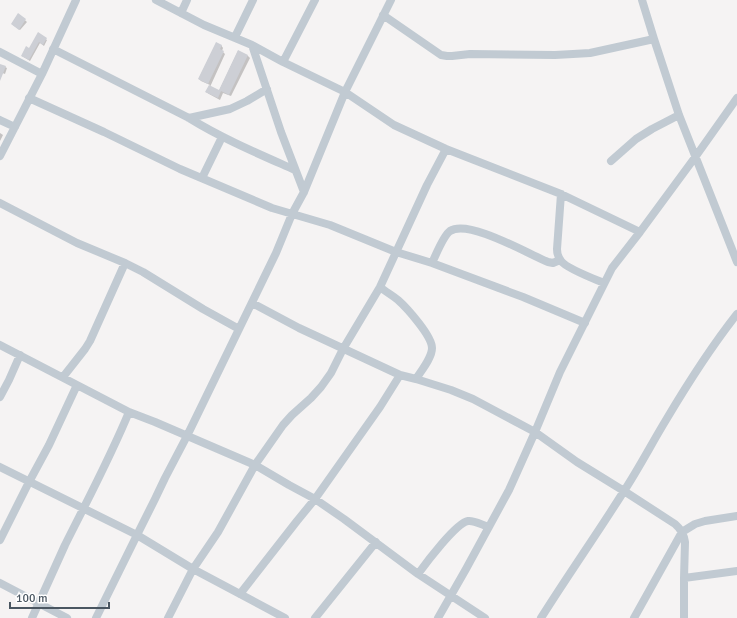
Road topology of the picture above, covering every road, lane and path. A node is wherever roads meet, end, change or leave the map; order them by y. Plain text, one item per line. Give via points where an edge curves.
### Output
1 (76, 0) edge
2 (156, 0) edge
3 (187, 0) edge
4 (253, 0) edge
5 (315, 0) edge
6 (391, 0) edge
7 (642, 0) edge
8 (181, 13) junction
9 (383, 15) junction
10 (235, 37) junction
11 (654, 39) junction
12 (252, 45) junction
13 (53, 48) junction
14 (0, 52) edge
15 (283, 62) junction
16 (42, 74) junction
17 (268, 89) junction
18 (345, 92) junction
19 (30, 98) junction
20 (737, 98) edge
21 (679, 115) junction
22 (189, 118) junction
23 (0, 120) edge
24 (15, 127) junction
25 (222, 137) junction
26 (446, 149) junction
27 (0, 156) edge
28 (696, 156) junction
29 (612, 161) dead end
30 (295, 170) junction
31 (202, 178) junction
32 (304, 192) junction
33 (561, 194) junction
34 (0, 204) edge
35 (292, 214) junction
36 (640, 232) junction
37 (396, 252) junction
38 (560, 260) junction
39 (737, 262) edge
40 (125, 263) junction
41 (432, 263) junction
42 (604, 283) junction
43 (380, 287) junction
44 (252, 303) junction
45 (737, 314) edge
46 (585, 323) junction
47 (239, 328) junction
48 (0, 345) edge
49 (343, 349) junction
50 (20, 355) junction
51 (400, 375) junction
52 (63, 377) junction
53 (416, 379) junction
54 (77, 385) junction
55 (0, 397) edge
56 (129, 412) junction
57 (535, 432) junction
58 (187, 436) junction
59 (255, 465) junction
60 (0, 468) edge
61 (29, 482) junction
62 (624, 491) junction
63 (315, 499) junction
64 (84, 509) junction
65 (737, 516) edge
66 (489, 527) junction
67 (682, 532) junction
68 (137, 535) junction
69 (0, 540) edge
70 (376, 542) junction
71 (194, 569) junction
72 (737, 571) edge
73 (418, 574) junction
74 (684, 578) junction
75 (0, 583) edge
76 (240, 594) junction
77 (451, 595) junction
78 (39, 603) junction
79 (32, 618) edge
80 (67, 618) edge
81 (96, 618) edge
82 (168, 618) edge
83 (285, 618) edge
84 (315, 618) edge
85 (438, 618) edge
86 (485, 618) edge
87 (541, 618) edge
88 (634, 618) edge
89 (684, 618) edge

1 - 13 street
2 - 8 street
3 - 8 street
4 - 10 street
5 - 15 street
6 - 9 street
7 - 11 street
8 - 10 street
9 - 11 street via 446,56 590,53
9 - 18 street
10 - 12 street
11 - 21 street
12 - 15 street
12 - 17 street
13 - 16 street
13 - 22 street
14 - 16 street
15 - 18 street
16 - 19 street
17 - 22 street via 230,108
17 - 30 street
18 - 26 street via 394,124
18 - 32 street
19 - 24 street
19 - 31 street
20 - 28 street
21 - 28 street
21 - 29 street via 636,139
22 - 25 street
23 - 24 street
24 - 27 street
25 - 30 street
25 - 31 street
26 - 33 street
26 - 37 street
28 - 36 street
28 - 39 street
30 - 32 street
31 - 35 street
32 - 35 street
33 - 36 street
33 - 38 street via 557,249
34 - 40 street via 77,243
35 - 37 street via 330,225
35 - 44 street
36 - 42 street via 612,268
37 - 41 street
37 - 43 street
38 - 41 street via 548,262 486,234 474,230 455,229 445,237
38 - 42 street
40 - 47 street
40 - 52 street via 90,341
41 - 46 street
42 - 46 street
43 - 49 street
43 - 53 street via 411,313 430,340 432,348 429,358
44 - 47 street
44 - 49 street
45 - 62 street via 719,336
46 - 57 street via 560,372
47 - 58 street
48 - 50 street
49 - 51 street
49 - 59 street via 321,387 283,425
50 - 52 street
50 - 55 street
51 - 53 street
51 - 63 street
52 - 54 street
53 - 57 street via 451,390
54 - 56 street
54 - 61 street
56 - 58 street
56 - 64 street
57 - 62 street
57 - 66 street
58 - 59 street
58 - 68 street
59 - 63 street
59 - 71 street
60 - 61 street
61 - 64 street
61 - 69 street
62 - 67 street via 675,524
62 - 87 street
63 - 70 street
63 - 76 street
64 - 68 street
64 - 78 street
65 - 67 street via 700,522
66 - 73 street via 466,521 457,527
66 - 77 street
67 - 74 street via 685,542
67 - 88 street
68 - 71 street
68 - 81 street
70 - 73 street
70 - 84 street
71 - 76 street
71 - 82 street
72 - 74 street
73 - 77 street
74 - 89 street
75 - 78 street
76 - 83 street
77 - 85 street
77 - 86 street
78 - 79 street
78 - 80 street

